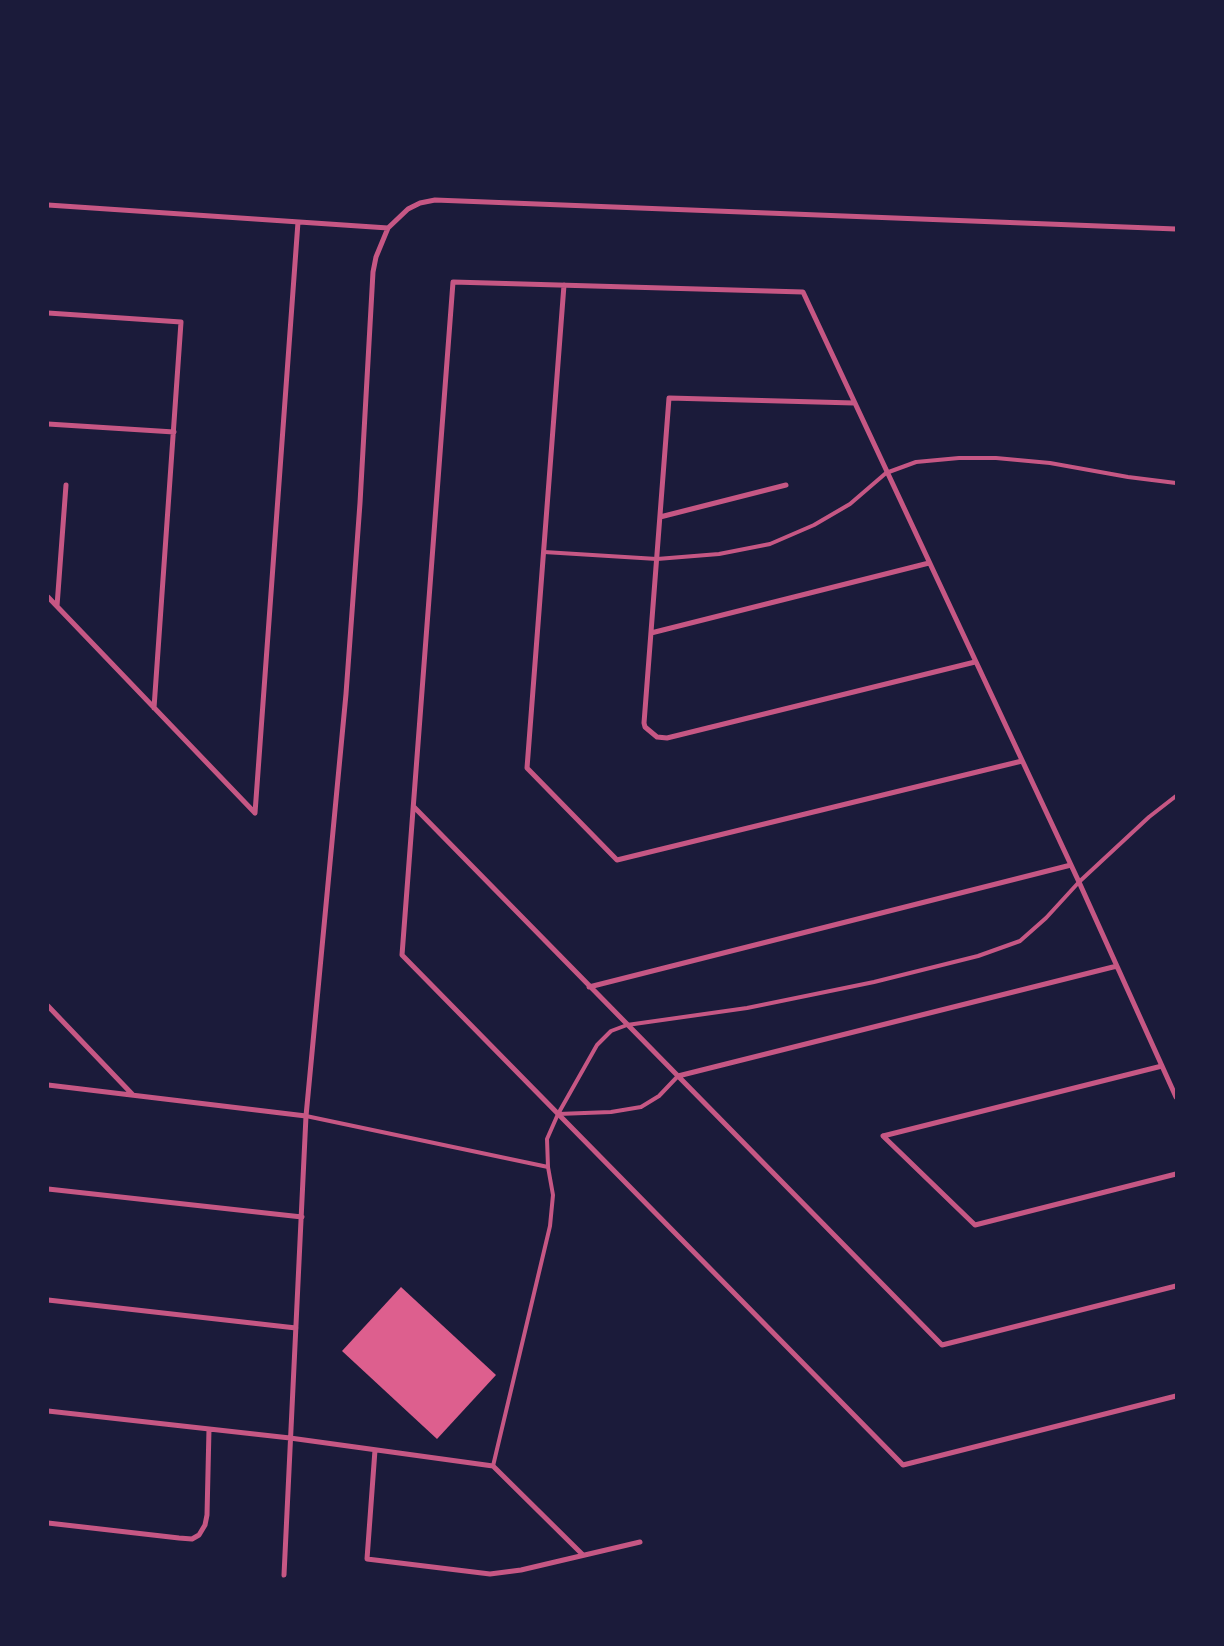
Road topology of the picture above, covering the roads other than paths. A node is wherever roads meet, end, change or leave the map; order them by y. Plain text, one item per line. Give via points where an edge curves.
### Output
1 (48, 205) edge
2 (298, 222) junction
3 (388, 228) junction
4 (1176, 229) edge
5 (564, 285) junction
6 (48, 313) edge
7 (854, 403) junction
8 (48, 424) edge
9 (174, 432) junction
10 (886, 472) junction
11 (1176, 483) edge
12 (66, 485) dead end
13 (786, 485) dead end
14 (660, 517) junction
15 (544, 552) junction
16 (657, 559) junction
17 (929, 563) junction
18 (48, 597) edge
19 (57, 606) junction
20 (651, 633) junction
21 (975, 662) junction
22 (154, 708) junction
23 (1022, 762) junction
24 (1176, 796) edge
25 (414, 807) junction
26 (1071, 865) junction
27 (1079, 882) junction
28 (1116, 966) junction
29 (589, 986) junction
30 (48, 1006) edge
31 (628, 1025) junction
32 (1162, 1066) junction
33 (678, 1076) junction
34 (48, 1084) edge
35 (134, 1095) junction
36 (1176, 1097) edge
37 (558, 1114) junction
38 (306, 1116) junction
39 (548, 1167) junction
40 (1176, 1174) edge
41 (48, 1189) edge
42 (302, 1217) junction
43 (1176, 1286) edge
44 (48, 1300) edge
45 (296, 1328) junction
46 (1176, 1396) edge
47 (48, 1411) edge
48 (209, 1429) junction
49 (290, 1438) junction
50 (375, 1450) junction
51 (493, 1466) junction
52 (48, 1523) edge
53 (640, 1542) dead end
54 (583, 1555) junction
55 (284, 1575) dead end

1 - 2 street
2 - 3 street
2 - 22 street via 255,813
3 - 4 street via 408,209 435,200
3 - 38 street via 373,272 346,694
5 - 7 street via 803,292
5 - 15 street
5 - 25 street via 454,282
6 - 9 street via 181,322
7 - 10 street
7 - 14 street via 669,398
8 - 9 street
9 - 22 street
10 - 11 lane via 916,462 996,458
10 - 16 lane via 850,504 814,525 770,544 719,554
10 - 17 street
12 - 19 street
13 - 14 street
14 - 16 street
15 - 16 lane
15 - 23 street via 528,768 617,860
16 - 20 street
17 - 20 street
17 - 21 street
18 - 19 street
19 - 22 street
20 - 21 street via 644,723 652,735 662,739
21 - 23 street
23 - 26 street
24 - 27 lane
25 - 29 street
25 - 37 street via 402,956
26 - 27 street
26 - 29 street
27 - 28 street
27 - 31 lane via 1020,941 978,956 874,982 747,1008
28 - 32 street
28 - 33 street
29 - 31 street
30 - 35 street
31 - 33 street
31 - 37 lane via 611,1031 596,1046
32 - 36 street
32 - 40 street via 883,1136 975,1225
33 - 37 lane via 659,1096 640,1108
33 - 43 street via 942,1345
34 - 35 street
35 - 38 street
37 - 39 lane via 547,1139
37 - 46 street via 903,1464
38 - 39 lane
38 - 42 street
39 - 51 lane via 554,1195 550,1226
41 - 42 street
42 - 45 street
44 - 45 street
45 - 49 street
47 - 48 street
48 - 49 street
48 - 52 street via 207,1515 199,1535 192,1539 179,1538
49 - 50 street
49 - 55 street
50 - 51 street
50 - 54 street via 367,1559 490,1574
51 - 54 street
53 - 54 street

